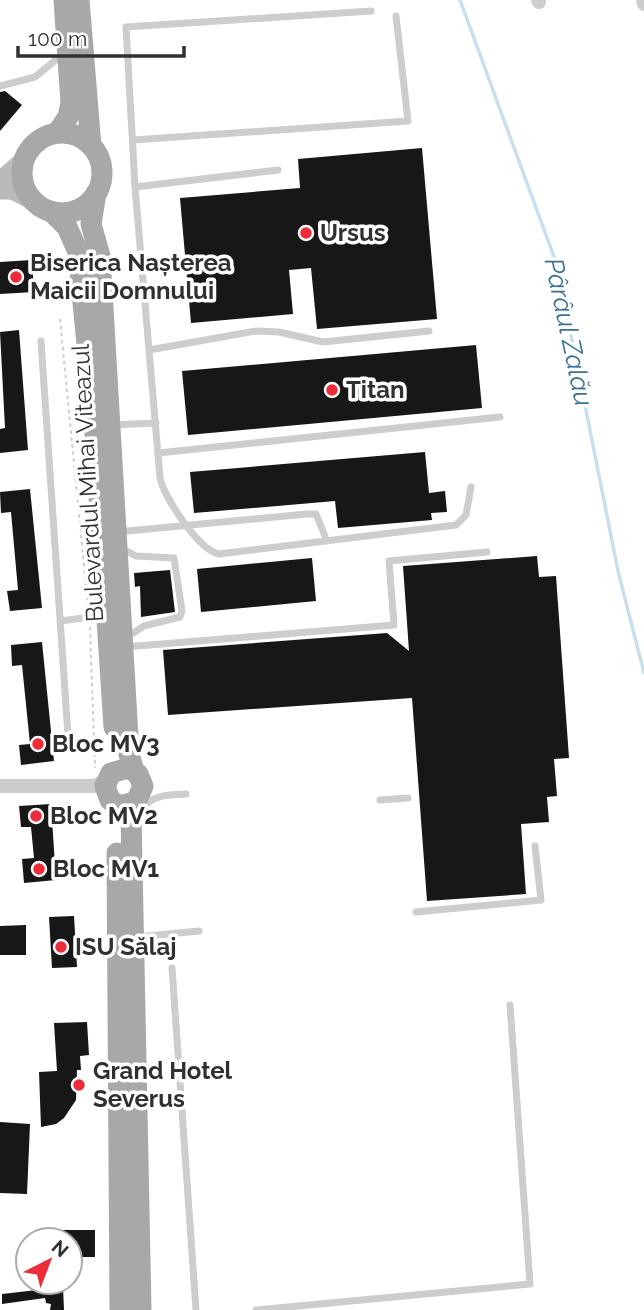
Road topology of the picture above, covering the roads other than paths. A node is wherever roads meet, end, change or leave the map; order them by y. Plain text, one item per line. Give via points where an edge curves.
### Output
1 (64, 0) edge
2 (79, 0) edge
3 (371, 11) dead end
4 (396, 16) dead end
5 (67, 50) junction
6 (0, 86) edge
7 (57, 133) junction
8 (133, 140) junction
9 (91, 146) junction
10 (23, 162) junction
11 (278, 170) dead end
12 (0, 181) edge
13 (135, 187) junction
14 (0, 190) edge
15 (96, 193) junction
16 (33, 200) junction
17 (51, 211) junction
18 (429, 331) dead end
19 (41, 341) dead end
20 (149, 349) junction
21 (500, 417) dead end
22 (156, 423) junction
23 (102, 425) junction
24 (158, 453) junction
25 (471, 487) dead end
26 (187, 525) junction
27 (112, 537) junction
28 (327, 541) junction
29 (488, 552) dead end
30 (98, 616) junction
31 (60, 621) junction
32 (124, 643) junction
33 (69, 750) dead end
34 (0, 786) edge
35 (106, 786) junction
36 (143, 786) junction
37 (186, 794) dead end
38 (408, 798) dead end
39 (380, 800) dead end
40 (131, 841) junction
41 (536, 846) dead end
42 (416, 912) dead end
43 (199, 931) dead end
44 (133, 938) junction
45 (172, 968) dead end
46 (127, 972) junction
47 (510, 1005) dead end
48 (124, 1310) edge
49 (196, 1310) edge
50 (256, 1310) edge

1 - 5 main road
2 - 9 main road
3 - 8 lane via 126,27
4 - 8 lane via 408,121
5 - 6 lane via 35,77
5 - 7 main road via 71,103
7 - 9 main road via 80,137
7 - 10 main road via 36,142
8 - 13 lane
9 - 15 main road via 101,166
10 - 12 street
10 - 16 main road via 25,188
11 - 13 lane
13 - 20 lane
14 - 16 street
15 - 17 main road via 77,209
15 - 23 main road, Bulevardul Mihai Viteazul via 91,224 100,256
16 - 17 main road
17 - 23 main road, Bulevardul Mihai Viteazul via 67,227 78,252
18 - 20 lane via 323,342 256,331
19 - 31 lane
20 - 22 lane
21 - 24 lane
22 - 23 lane
22 - 24 lane
23 - 27 main road, Bulevardul Mihai Viteazul
24 - 26 lane via 163,491
25 - 28 lane via 466,515 456,525
26 - 27 lane
26 - 28 lane via 210,552 219,554
26 - 28 lane via 316,514
27 - 30 main road, Bulevardul Mihai Viteazul
27 - 32 main road, Bulevardul Mihai Viteazul
27 - 32 lane via 136,556 174,558 182,611 180,617 145,626
29 - 32 lane via 388,561 394,625
30 - 31 lane
30 - 35 main road, Bulevardul Mihai Viteazul via 115,753
31 - 33 lane
32 - 36 main road, Bulevardul Mihai Viteazul via 129,754
34 - 35 street
35 - 36 main road via 122,768
35 - 36 main road via 125,806
35 - 46 main road, Bulevardul Mihai Viteazul via 117,818
36 - 40 main road, Bulevardul Mihai Viteazul via 131,814
37 - 40 lane via 148,801 141,812 139,832
38 - 39 lane
40 - 44 main road, Bulevardul Mihai Viteazul
41 - 42 lane via 541,900
43 - 44 lane
44 - 46 main road, Bulevardul Mihai Viteazul
45 - 49 lane
46 - 48 main road, Bulevardul Mihai Viteazul via 129,1180
47 - 50 lane via 530,1284

